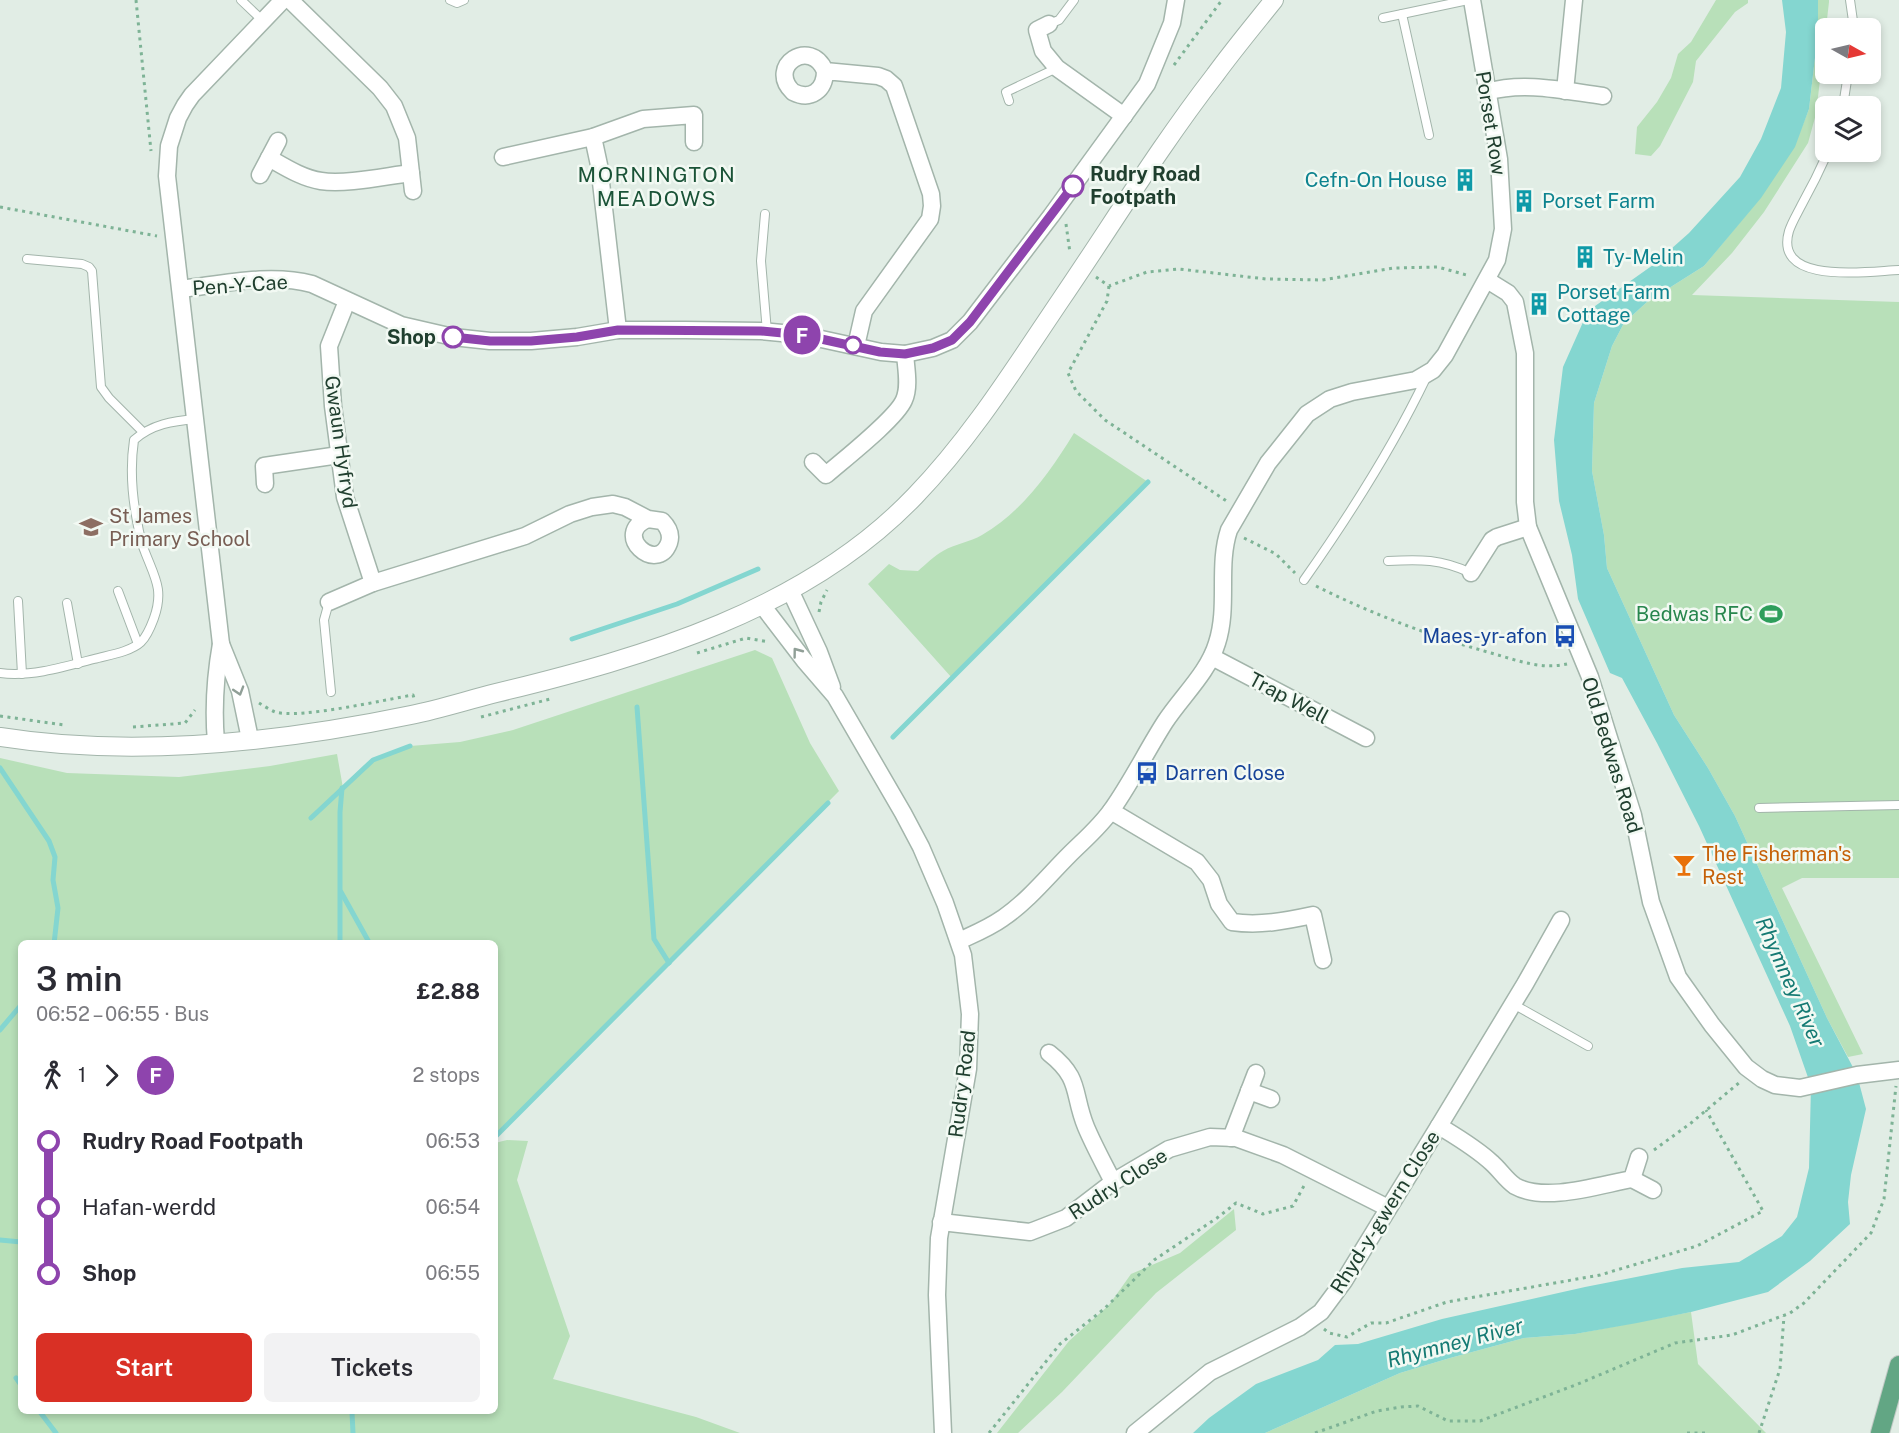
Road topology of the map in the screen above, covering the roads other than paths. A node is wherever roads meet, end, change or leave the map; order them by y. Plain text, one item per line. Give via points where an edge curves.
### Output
1 (241, 0) edge
2 (283, 0) edge
3 (290, 0) edge
4 (450, 0) edge
5 (464, 0) edge
6 (1074, 0) edge
7 (1176, 0) edge
8 (1274, 0) edge
9 (1470, 0) edge
10 (1574, 0) edge
11 (1850, 0) edge
12 (1401, 14) junction
13 (1383, 18) dead end
14 (1853, 18) edge
15 (263, 21) junction
16 (1049, 24) joint
17 (1057, 68) junction
18 (825, 71) dead end
19 (1565, 91) junction
20 (1488, 92) junction
21 (1603, 96) dead end
22 (1010, 101) dead end
23 (1124, 116) junction
24 (1429, 135) dead end
25 (593, 136) junction
26 (278, 141) dead end
27 (694, 142) dead end
28 (503, 157) dead end
29 (269, 158) junction
30 (1823, 162) edge
31 (411, 172) junction
32 (260, 175) dead end
33 (413, 191) dead end
34 (765, 214) dead end
35 (27, 258) dead end
36 (1899, 270) edge
37 (1487, 280) junction
38 (181, 289) junction
39 (347, 301) junction
40 (618, 330) junction
41 (767, 332) junction
42 (856, 346) junction
43 (905, 354) junction
44 (1427, 375) junction
45 (196, 418) junction
46 (143, 432) junction
47 (339, 455) junction
48 (813, 462) dead end
49 (265, 484) dead end
50 (648, 519) dead end
51 (1528, 527) junction
52 (1388, 561) dead end
53 (1471, 573) joint
54 (1304, 580) road end
55 (373, 583) junction
56 (790, 590) junction
57 (118, 591) dead end
58 (18, 601) dead end
59 (329, 602) joint
60 (67, 603) dead end
61 (762, 605) junction
62 (138, 644) junction
63 (221, 644) junction
64 (1212, 657) junction
65 (78, 663) junction
66 (0, 673) edge
67 (22, 674) junction
68 (331, 692) dead end
69 (835, 696) junction
70 (0, 737) edge
71 (1366, 738) dead end
72 (250, 739) junction
73 (216, 742) junction
74 (1899, 805) edge
75 (1759, 808) dead end
76 (1111, 811) junction
77 (1561, 920) dead end
78 (959, 941) junction
79 (1323, 960) dead end
80 (1513, 1004) junction
81 (1588, 1046) dead end
82 (1049, 1053) dead end
83 (1899, 1070) edge
84 (1256, 1073) dead end
85 (1249, 1091) junction
86 (1271, 1099) dead end
87 (1439, 1126) junction
88 (1231, 1138) junction
89 (1639, 1157) road end
90 (1632, 1179) junction
91 (1113, 1182) junction
92 (1653, 1190) dead end
93 (1388, 1208) junction
94 (941, 1222) junction
95 (1899, 1365) edge
96 (943, 1433) edge
97 (1135, 1433) edge
98 (1880, 1433) edge

1 - 15 lane
2 - 15 street, Pen-Y-Cae
3 - 31 street via 388,97 407,138
4 - 5 lane
6 - 16 lane via 1059,20
7 - 23 street, Pen-Y-Cae via 1168,34 1147,84
8 - 56 street via 1156,157 971,431 915,497 854,549
9 - 12 lane
9 - 20 street, Porset Row
10 - 19 street
11 - 14 lane
12 - 13 lane
12 - 24 lane
15 - 38 street, Pen-Y-Cae via 192,95 178,118 169,146 167,176
16 - 17 street via 1037,30 1043,51
17 - 22 lane via 1006,92
17 - 23 street
18 - 42 street via 878,76 894,86 933,206 930,219 864,311
19 - 20 street via 1513,87
19 - 21 street
20 - 37 street, Porset Row via 1498,148 1503,229 1500,250
23 - 43 street, Pen-Y-Cae via 970,322 952,340
25 - 27 street via 643,119 694,115
25 - 28 street
25 - 40 street
26 - 29 street
29 - 31 street via 323,182
29 - 32 street
30 - 36 lane via 1789,230 1787,247 1791,255 1799,265 1831,273
31 - 33 street
34 - 41 lane via 761,261
35 - 46 lane via 90,267 101,387
37 - 44 street, Porset Row via 1444,355
37 - 51 street, Old Bedwas Road via 1515,302 1526,353
38 - 39 street, Pen-Y-Cae via 288,280 312,284
38 - 45 street, Pen-Y-Cae
39 - 40 street, Pen-Y-Cae via 401,325 490,341 565,338
39 - 47 street, Gwaun Hyfryd via 328,356
40 - 41 street, Pen-Y-Cae
41 - 42 street, Pen-Y-Cae
42 - 43 street, Pen-Y-Cae
43 - 48 street via 905,400 895,414 826,475
44 - 54 lane via 1377,469
44 - 64 street via 1352,392 1318,405 1281,445 1240,510 1226,541 1220,633
45 - 46 lane via 165,423
45 - 63 street, Pen-Y-Cae
46 - 62 lane via 134,440 132,451 134,501 144,551 159,593 150,628
47 - 49 street via 264,466
47 - 55 street, Gwaun Hyfryd via 345,497
50 - 55 street via 613,504 592,507 525,536
51 - 53 street via 1492,540
51 - 83 street, Old Bedwas Road via 1583,660 1633,815 1651,902 1678,977 1751,1072 1774,1085 1811,1086
52 - 53 lane via 1435,561
55 - 59 street
56 - 61 street
56 - 69 street
57 - 62 lane
58 - 67 lane
59 - 68 lane via 324,620
60 - 65 lane
69 -> 61 street
61 - 72 street via 700,633 571,675 416,714
62 - 65 lane
63 -> 72 street, Pen-Y-Cae via 243,701
63 - 73 street, Pen-Y-Cae via 206,705
64 - 71 street, Trap Well
64 - 76 street via 1165,722
65 - 67 lane
66 - 67 lane
69 - 78 street, Rudry Road via 921,847
70 - 73 street via 127,746
72 - 73 street
74 - 75 lane
76 - 78 street via 1014,910
76 - 79 street via 1197,862 1211,880 1219,904 1232,922 1270,924 1312,915
77 - 80 street, Rhyd-y-gwern Close
78 - 94 street, Rudry Road via 969,1003 970,1039 965,1095
80 - 81 lane
80 - 87 street, Rhyd-y-gwern Close
82 - 91 street via 1071,1074 1085,1124
84 - 85 street
85 - 86 street
85 - 88 street
87 - 90 street via 1493,1163 1513,1185 1529,1192 1559,1194
87 - 93 street, Rhyd-y-gwern Close
88 - 91 street, Rudry Close via 1210,1137 1169,1149
88 - 93 street, Rudry Close via 1283,1155
89 - 90 street
90 - 92 street
91 - 94 street, Rudry Close via 1066,1218 1030,1233
93 - 97 street, Rhyd-y-gwern Close via 1321,1312 1300,1327 1210,1372
94 - 96 street, Rudry Road via 937,1295
95 - 98 main road

